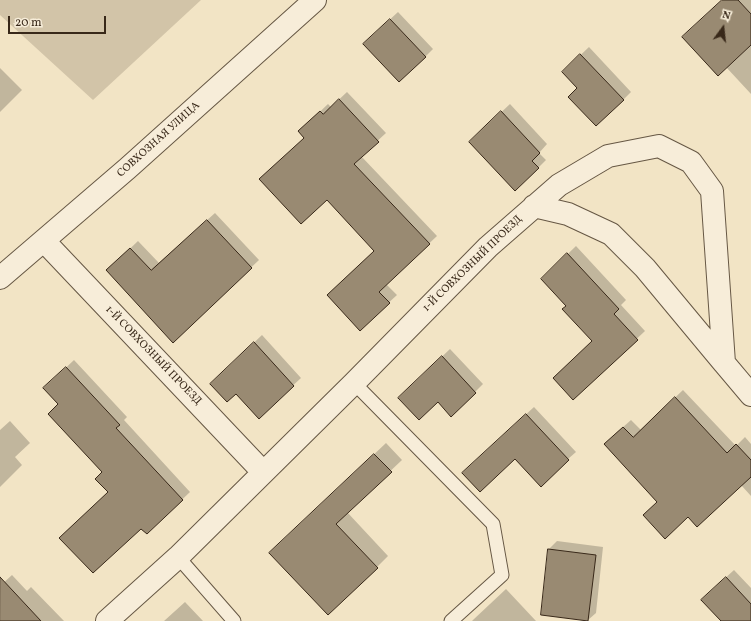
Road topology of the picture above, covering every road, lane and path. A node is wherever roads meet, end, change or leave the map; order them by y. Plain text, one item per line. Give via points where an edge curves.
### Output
1 (315, 0) edge
2 (534, 206) junction
3 (44, 241) junction
4 (0, 278) edge
5 (724, 363) junction
6 (354, 383) junction
7 (751, 395) edge
8 (263, 472) junction
9 (178, 557) junction
10 (107, 621) edge
11 (234, 621) edge
12 (451, 621) edge

1 - 3 street, СОВХОЗНАЯ УЛИЦА
2 - 5 street via 568,214 611,234 645,268
2 - 5 street, 1-Й СОВХОЗНЫЙ ПРОЕЗД via 559,185 608,156 659,146 691,162 712,191
2 - 6 street, 1-Й СОВХОЗНЫЙ ПРОЕЗД via 488,247
3 - 4 street, СОВХОЗНАЯ УЛИЦА
3 - 8 street, 1-Й СОВХОЗНЫЙ ПРОЕЗД
5 - 7 street
6 - 8 street, 1-Й СОВХОЗНЫЙ ПРОЕЗД
6 - 12 lane via 493,524 502,575
8 - 9 street, 1-Й СОВХОЗНЫЙ ПРОЕЗД
9 - 10 street, 1-Й СОВХОЗНЫЙ ПРОЕЗД
9 - 11 lane

